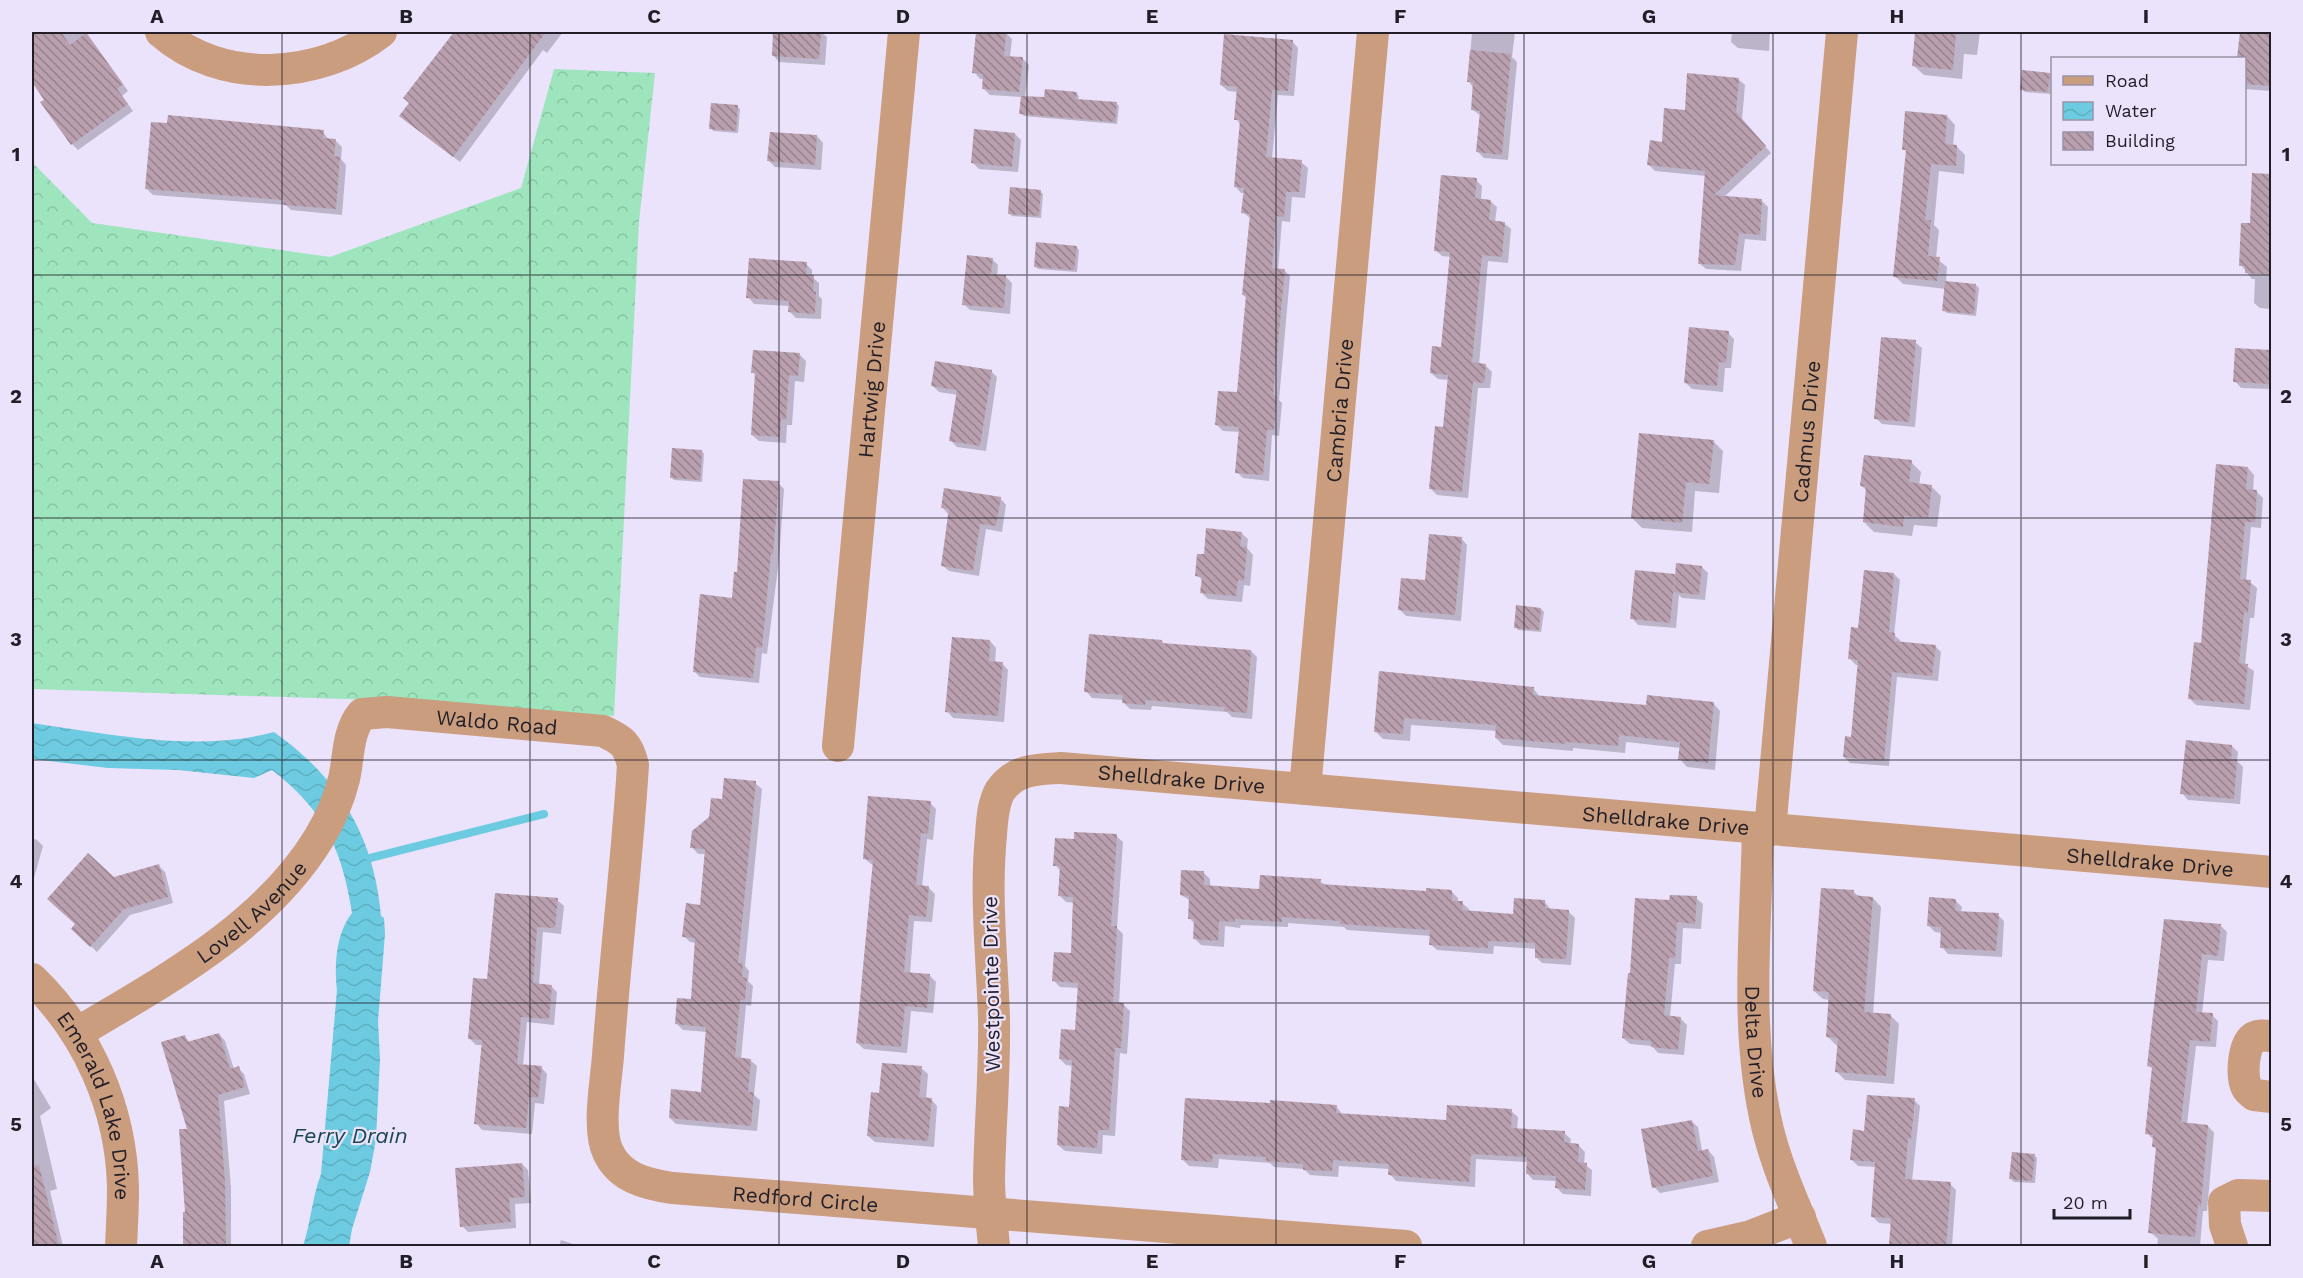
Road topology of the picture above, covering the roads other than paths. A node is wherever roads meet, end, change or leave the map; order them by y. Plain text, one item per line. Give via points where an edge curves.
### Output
1 (161, 32) edge
2 (381, 32) edge
3 (904, 32) edge
4 (1373, 32) edge
5 (1842, 32) edge
6 (352, 732) joint
7 (838, 746) dead end
8 (633, 765) joint
9 (1061, 768) joint
10 (1305, 789) junction
11 (1764, 829) junction
12 (2271, 872) edge
13 (32, 979) edge
14 (77, 1033) junction
15 (2271, 1036) edge
16 (2271, 1097) edge
17 (2271, 1196) edge
18 (991, 1214) junction
19 (1800, 1217) junction
20 (121, 1246) edge
21 (994, 1246) edge
22 (1406, 1246) edge
23 (1707, 1246) edge
24 (1811, 1246) edge
25 (2232, 1246) edge

1 - 2 street via 198,56 261,70 291,70 334,59
3 - 7 street, Hartwig Drive
4 - 10 street, Cambria Drive
5 - 11 street, Cadmus Drive
6 - 8 street, Waldo Road via 362,714 372,712 603,731 626,745
6 - 14 street, Lovell Avenue via 344,780 320,837 261,908 206,953
8 - 18 street, Redford Circle via 604,1106 607,1150 615,1162 626,1175 655,1185
9 - 10 street, Shelldrake Drive
9 - 18 street, Westpointe Drive via 1030,769 1012,778 1000,791 993,815 988,908 994,1018
10 - 11 street, Shelldrake Drive
11 - 12 street, Shelldrake Drive
11 - 19 street, Delta Drive via 1754,998 1756,1062 1773,1148
13 - 14 street, Emerald Lake Drive
14 - 20 street, Emerald Lake Drive via 104,1089 117,1136 123,1185
15 - 16 street via 2252,1038 2244,1063 2246,1086 2254,1095
17 - 25 street via 2238,1195 2224,1202 2225,1225
18 - 21 street, Westpointe Drive
18 - 22 street, Redford Circle
19 - 23 street via 1750,1236
19 - 24 street, Delta Drive

